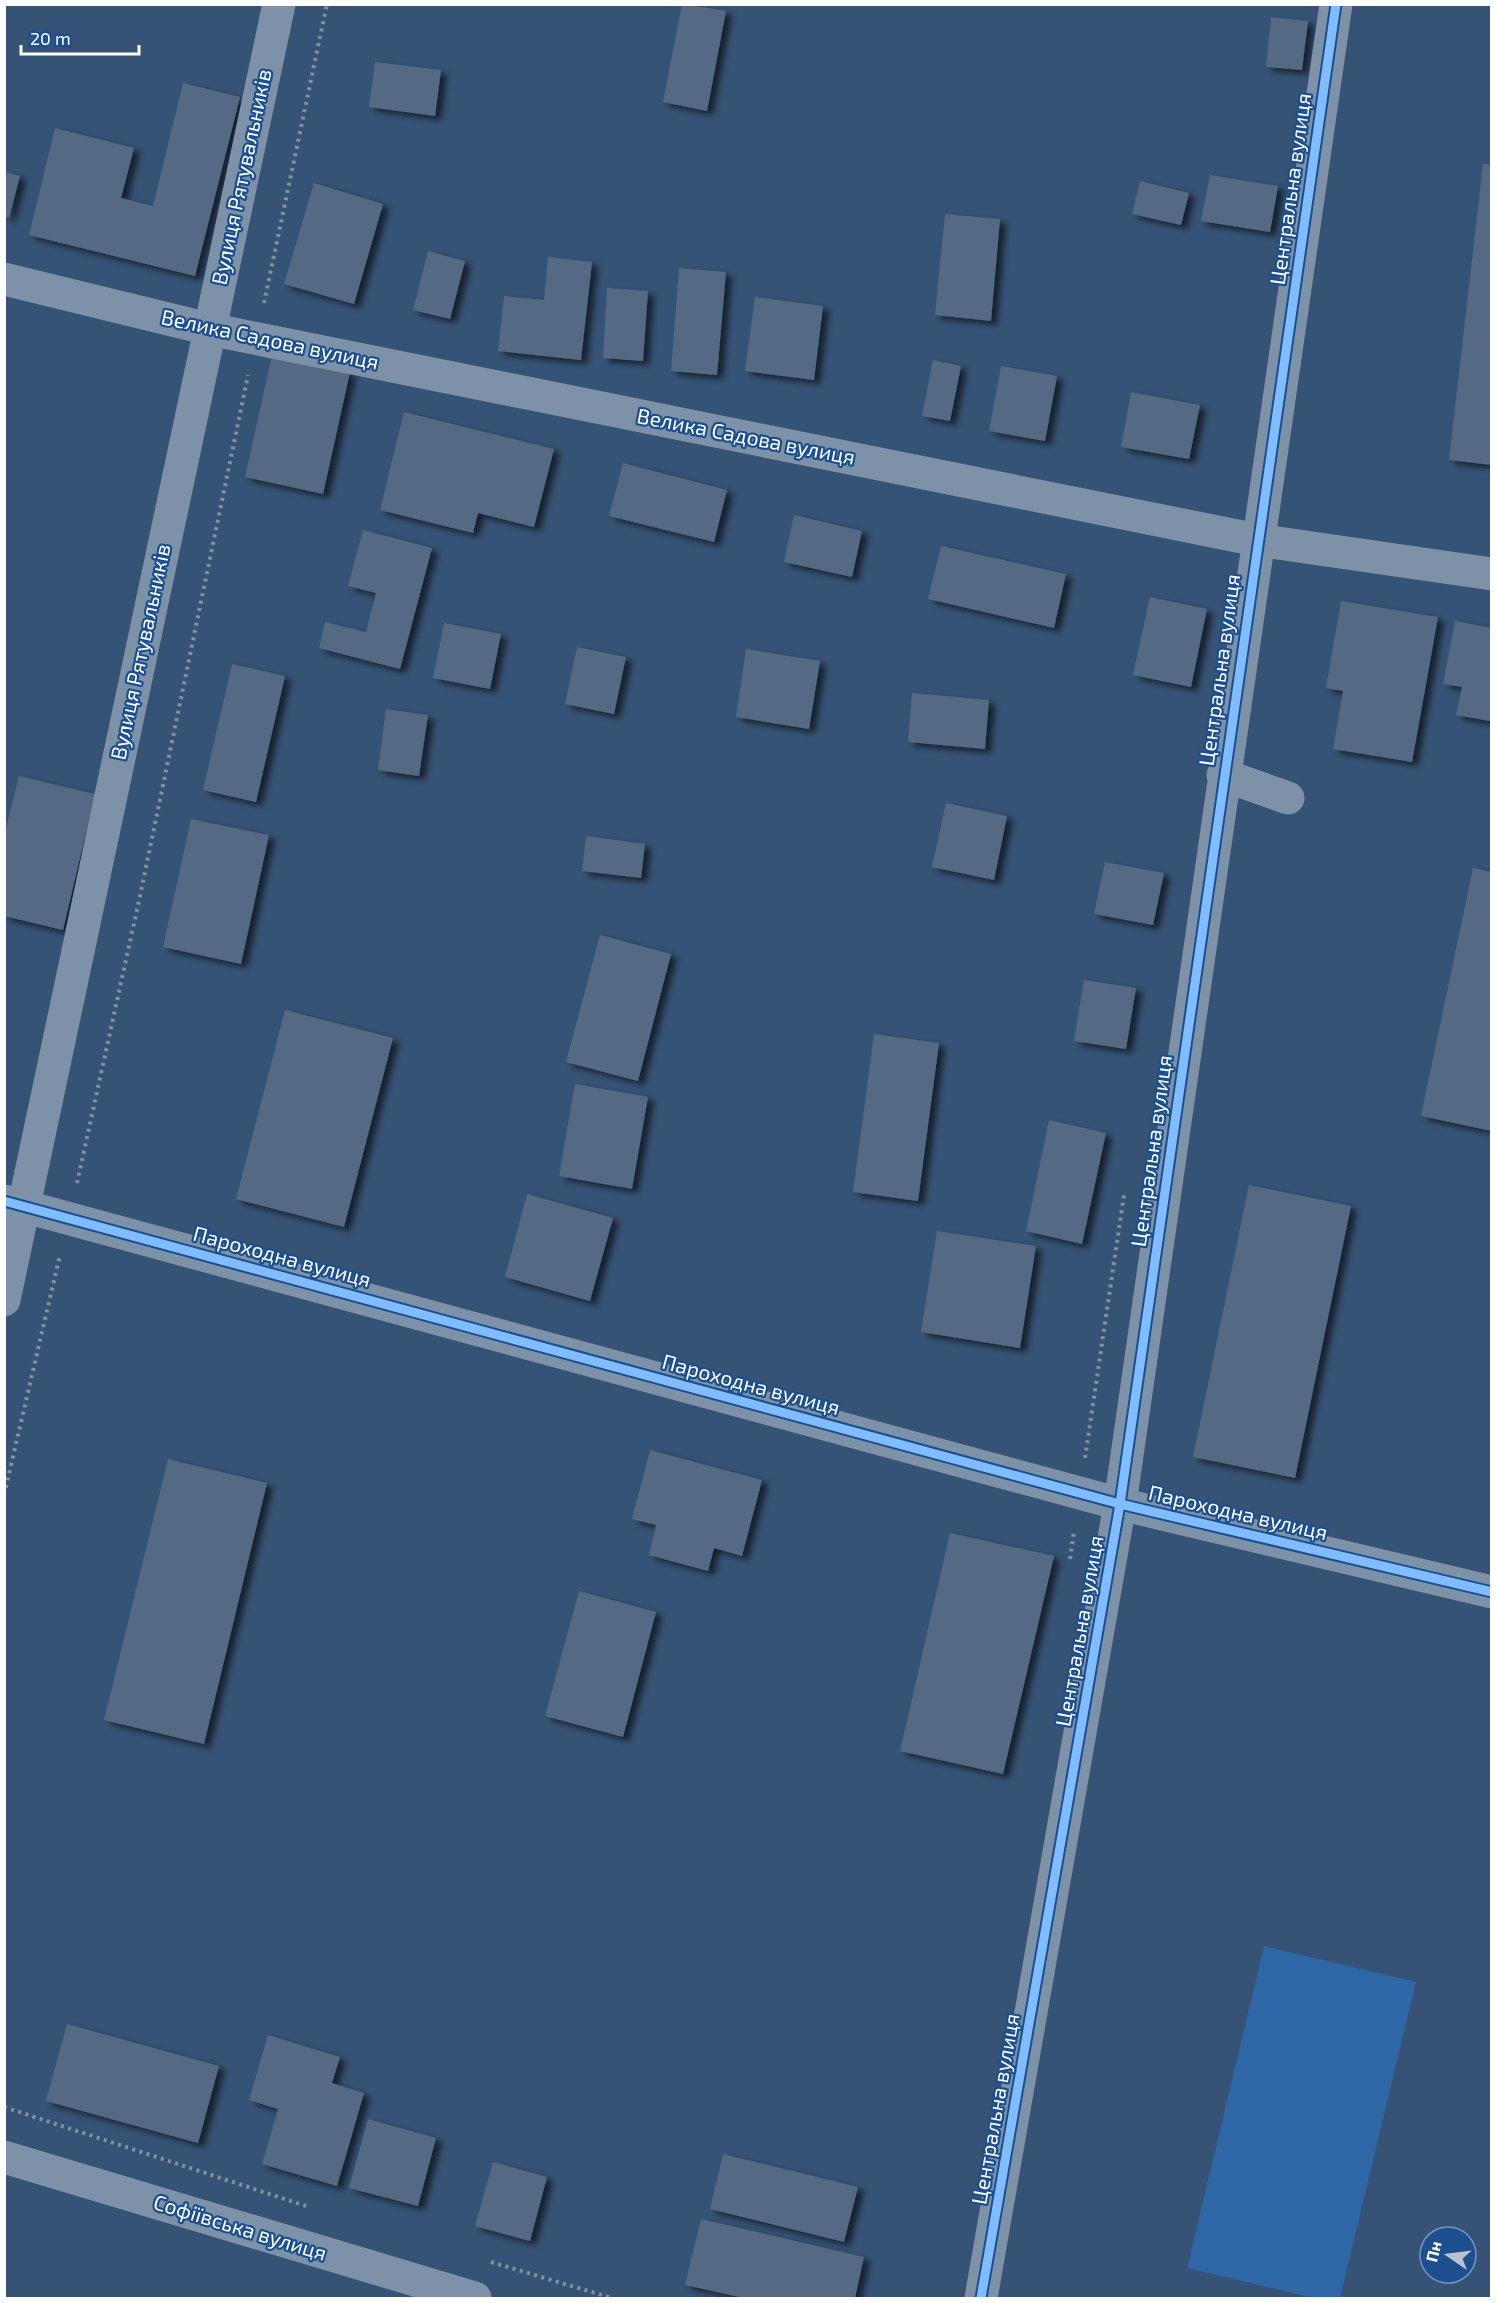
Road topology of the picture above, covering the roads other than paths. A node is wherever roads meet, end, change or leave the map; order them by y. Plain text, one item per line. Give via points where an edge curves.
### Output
1 (279, 4) edge
2 (1336, 4) edge
3 (4, 279) edge
4 (209, 329) junction
5 (1257, 540) junction
6 (1491, 574) edge
7 (1223, 775) junction
8 (1288, 798) dead end
9 (14, 1203) edge
10 (4, 1300) edge
11 (1120, 1504) junction
12 (1491, 1592) edge
13 (4, 2157) edge
14 (476, 2298) edge
15 (981, 2298) edge

1 - 4 street, Вулиця Рятувальників
2 - 5 street, Центральна вулиця
3 - 4 street, Велика Садова вулиця
4 - 5 street, Велика Садова вулиця
4 - 9 street, Вулиця Рятувальників
5 - 6 street, Велика Садова вулиця
5 - 7 street, Центральна вулиця
7 - 8 street
7 - 11 street, Центральна вулиця
9 - 10 street, Вулиця Рятувальників
9 - 11 street, Пароходна вулиця
11 - 12 street, Пароходна вулиця
11 - 15 street, Центральна вулиця
13 - 14 street, Софіївська вулиця

